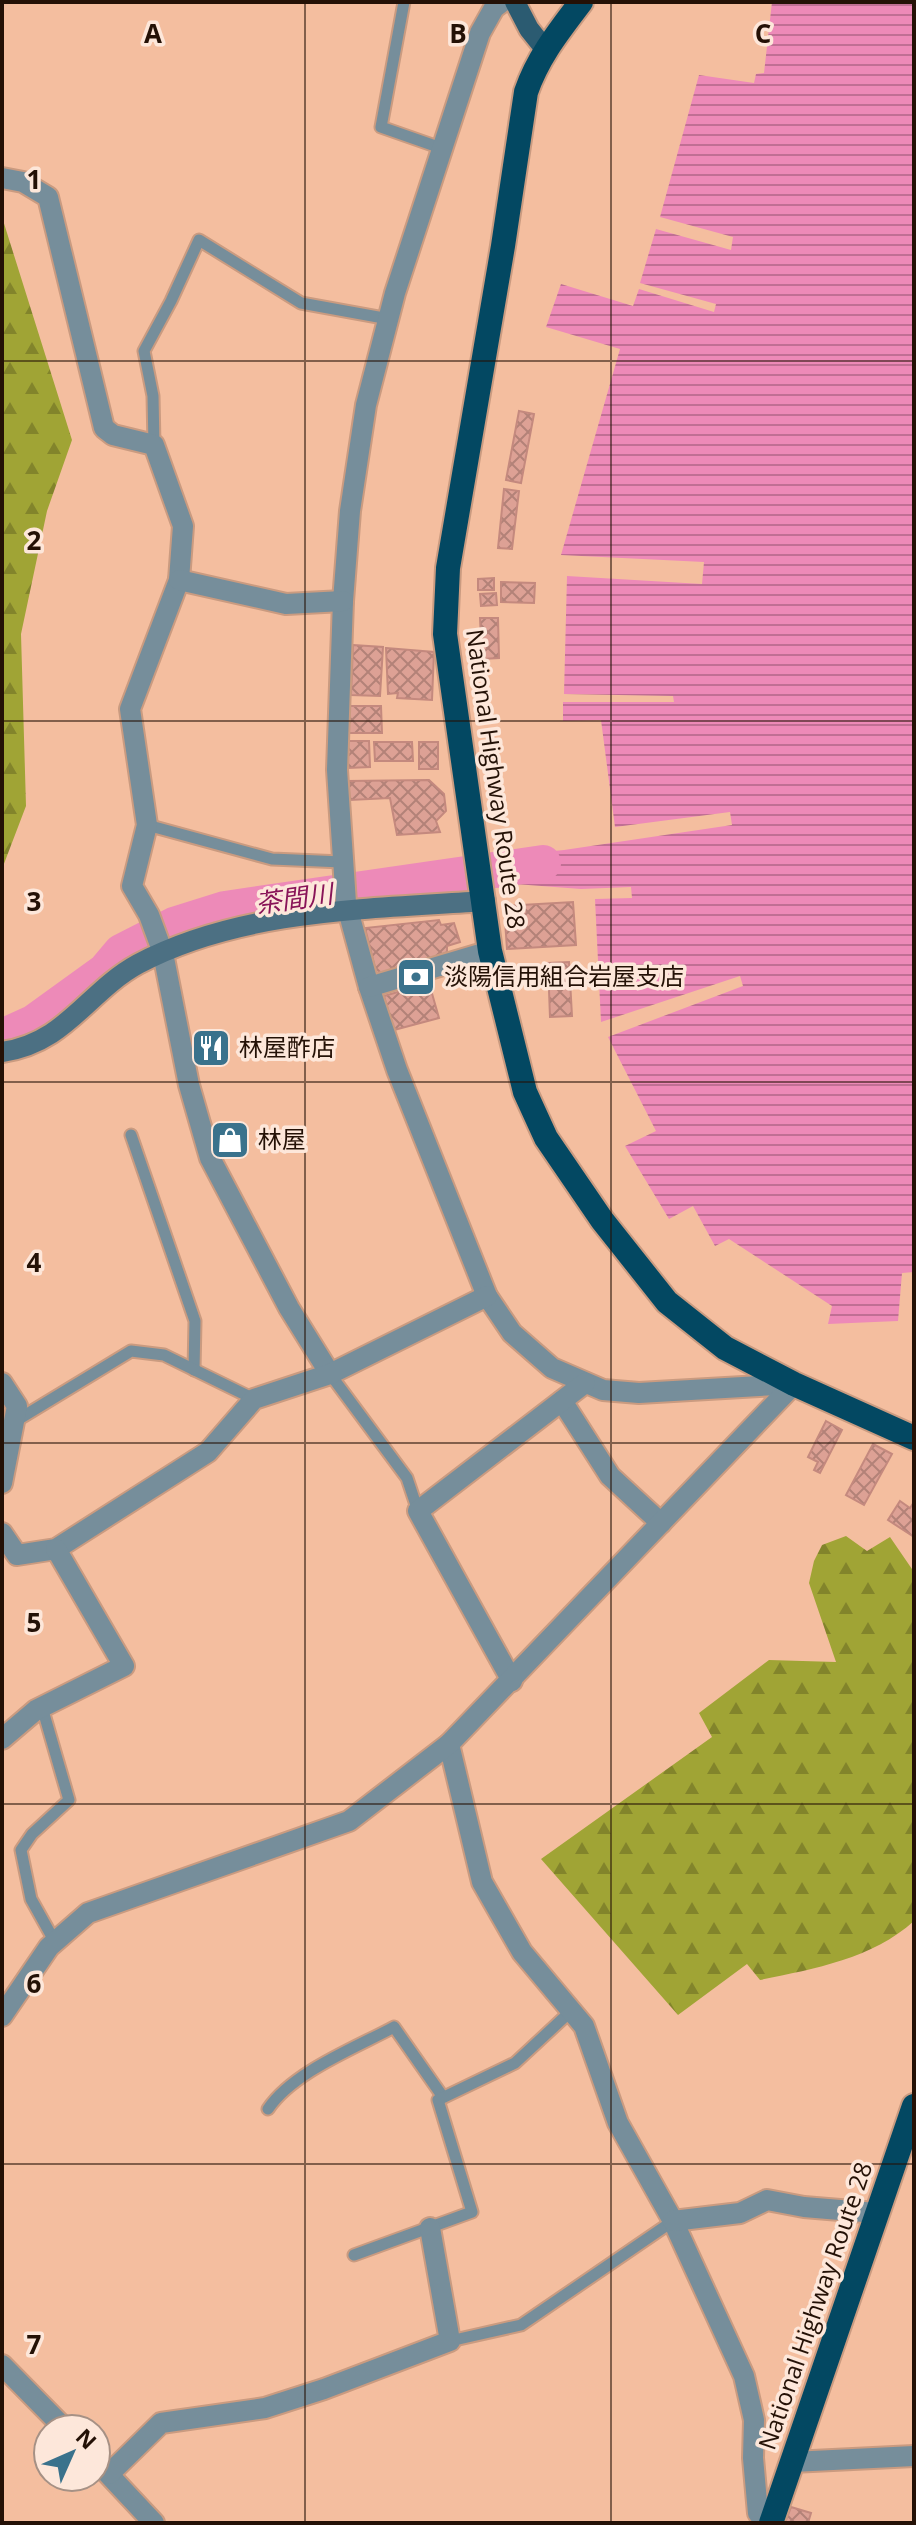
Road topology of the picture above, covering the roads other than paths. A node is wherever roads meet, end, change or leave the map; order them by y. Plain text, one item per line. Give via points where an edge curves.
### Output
1 (404, 2) edge
2 (502, 2) edge
3 (515, 2) edge
4 (581, 2) edge
5 (545, 49) junction
6 (441, 148) junction
7 (2, 178) edge
8 (389, 319) junction
9 (154, 445) junction
10 (179, 580) junction
11 (343, 601) junction
12 (147, 825) junction
13 (342, 869) junction
14 (484, 895) junction
15 (347, 907) junction
16 (161, 948) junction
17 (490, 951) junction
18 (369, 987) junction
19 (2, 1052) edge
20 (131, 1135) dead end
21 (487, 1296) junction
22 (194, 1370) junction
23 (330, 1374) junction
24 (2, 1383) edge
25 (585, 1383) junction
26 (794, 1384) junction
27 (254, 1399) junction
28 (562, 1401) junction
29 (14, 1422) junction
30 (914, 1438) edge
31 (2, 1483) edge
32 (418, 1511) junction
33 (661, 1523) junction
34 (2, 1533) edge
35 (56, 1549) junction
36 (512, 1681) junction
37 (42, 1707) junction
38 (2, 1739) edge
39 (449, 1744) junction
40 (55, 1942) junction
41 (571, 2011) junction
42 (2, 2016) edge
43 (443, 2097) junction
44 (914, 2106) edge
45 (268, 2109) dead end
46 (876, 2213) junction
47 (673, 2221) junction
48 (430, 2228) junction
49 (354, 2255) dead end
50 (450, 2341) junction
51 (2, 2365) edge
52 (49, 2413) edge
53 (914, 2456) edge
54 (112, 2460) edge
55 (792, 2462) junction
56 (112, 2479) edge
57 (154, 2523) edge
58 (768, 2523) edge

1 - 6 lane via 381,127
2 - 6 street via 480,33
3 - 5 main road
4 - 5 highway, National Highway Route 28
5 - 14 highway, National Highway Route 28 via 526,92 448,568 445,634
6 - 8 street
7 - 9 street via 23,182 48,197 104,428
8 - 9 lane via 301,303 199,240 144,351 153,396
8 - 11 street via 366,405
9 - 10 street via 183,526
10 - 11 street via 286,604
10 - 12 street via 130,709
11 - 13 street via 337,770
12 - 13 lane via 272,859
12 - 16 street via 132,886
13 - 15 street
14 - 15 street
14 - 17 highway, National Highway Route 28
15 - 16 street via 233,927
15 - 18 street
16 - 19 street via 55,1032 35,1045
16 - 23 street via 210,1158
17 - 18 street
17 - 26 highway, National Highway Route 28 via 525,1092 546,1138 602,1220 667,1302 725,1348
18 - 21 street
20 - 22 lane via 195,1321
21 - 23 street
21 - 25 street via 512,1333 552,1368
22 - 27 lane
22 - 29 lane via 164,1355 131,1351
23 - 27 street
23 - 32 lane via 407,1478
24 - 29 street via 17,1406
25 - 26 street via 639,1393
25 - 28 street
26 - 30 highway, National Highway Route 28
26 - 33 street
27 - 35 street via 208,1452
28 - 32 street
28 - 33 street via 610,1476
29 - 31 street
32 - 36 street
33 - 36 street
34 - 35 street via 17,1555
35 - 37 street via 124,1666
36 - 39 street
37 - 38 street
37 - 40 lane via 69,1800 21,1850 31,1899
39 - 40 street via 349,1821 88,1913
39 - 41 street via 482,1882 522,1952
40 - 42 street
41 - 43 lane via 515,2063
41 - 47 street via 584,2026 618,2123
43 - 45 lane via 394,2027 300,2079
43 - 48 lane via 438,2100 472,2212
44 - 46 highway, National Highway Route 28
46 - 47 street via 767,2200 740,2213
46 - 55 highway, National Highway Route 28
47 - 50 lane via 521,2325
47 - 58 street via 744,2376 754,2420 758,2513
48 - 49 lane
48 - 50 street
50 - 54 street via 265,2408 161,2423
51 - 52 street
53 - 55 street
55 - 58 highway, National Highway Route 28
56 - 57 street

